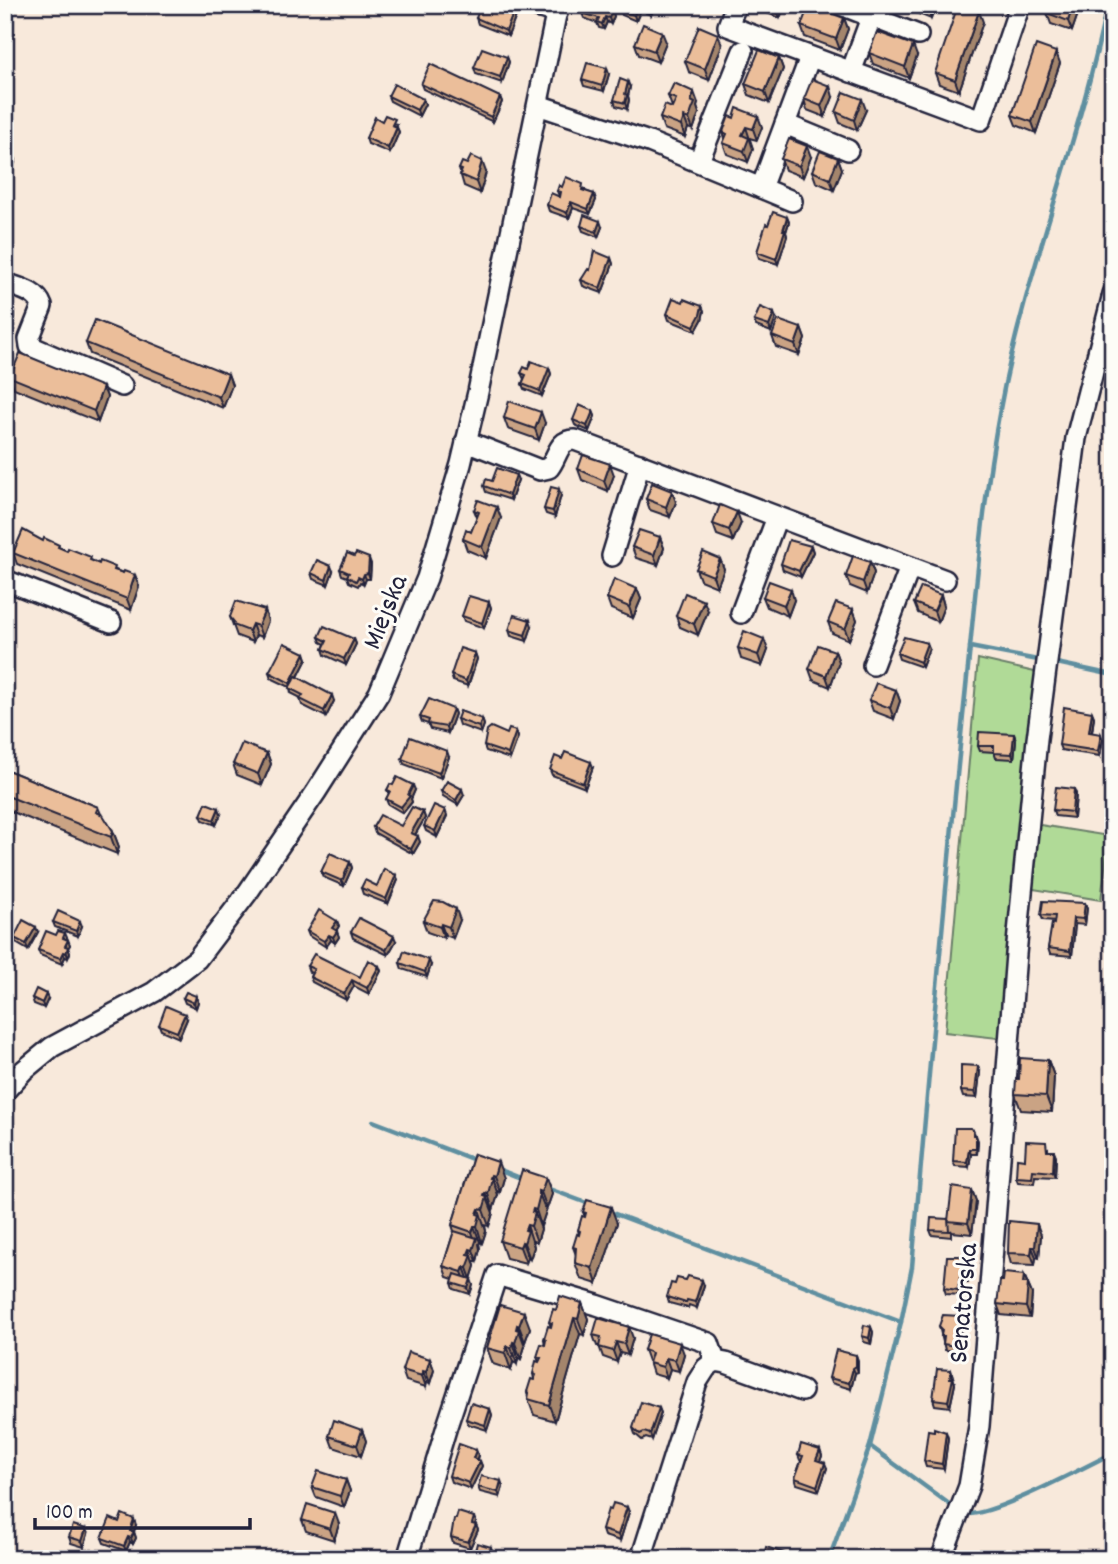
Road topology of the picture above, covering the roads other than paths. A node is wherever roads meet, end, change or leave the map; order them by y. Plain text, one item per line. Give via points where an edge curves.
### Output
1 (531, 5) edge
2 (736, 5) edge
3 (841, 5) edge
4 (1020, 5) edge
5 (557, 9) edge
6 (874, 11) edge
7 (918, 35) dead end
8 (743, 51) dead end
9 (810, 57) junction
10 (851, 72) junction
11 (538, 105) junction
12 (785, 124) junction
13 (848, 150) dead end
14 (699, 161) junction
15 (761, 188) junction
16 (792, 201) dead end
17 (5, 283) edge
18 (1113, 294) edge
19 (122, 386) dead end
20 (466, 441) junction
21 (640, 464) junction
22 (777, 517) junction
23 (611, 556) dead end
24 (910, 567) junction
25 (5, 580) edge
26 (945, 580) dead end
27 (741, 612) dead end
28 (111, 622) dead end
29 (873, 665) dead end
30 (5, 1091) edge
31 (715, 1361) junction
32 (802, 1391) dead end
33 (407, 1559) edge
34 (641, 1559) edge
35 (941, 1559) edge

1 - 5 street
2 - 9 street via 728,26
3 - 6 street
4 - 10 street via 981,120
5 - 11 street, Miejska
6 - 7 street
6 - 10 street
8 - 14 street
9 - 10 street
9 - 12 street
11 - 14 street
11 - 20 street, Miejska
12 - 13 street
12 - 15 street
14 - 15 street
15 - 16 street
17 - 19 street via 40,301 30,346
18 - 35 street, Senatorska via 1076,438 1028,820 979,1426 969,1486
20 - 21 street via 540,470 549,468 568,439
20 - 30 street, Miejska via 427,578 390,670 355,733 248,892 186,970 52,1047
21 - 22 street
21 - 23 street
22 - 24 street
22 - 27 street
24 - 26 street
24 - 29 street
25 - 28 street
31 - 32 street
31 - 33 street via 709,1343 497,1276
31 - 34 street via 697,1382

